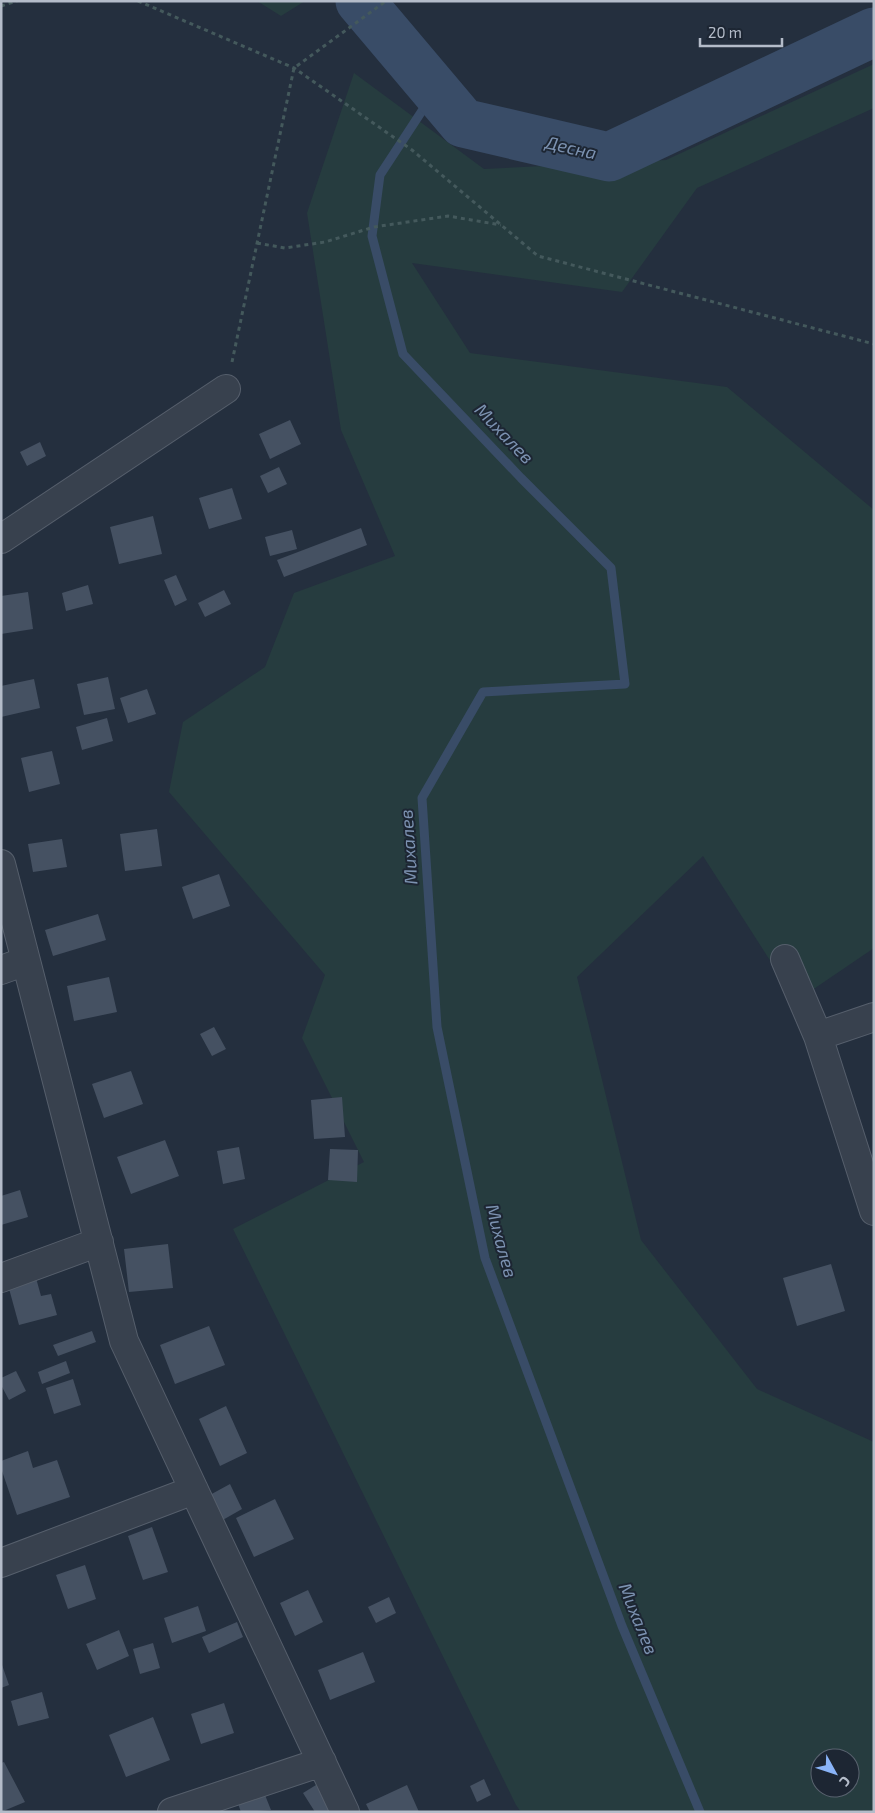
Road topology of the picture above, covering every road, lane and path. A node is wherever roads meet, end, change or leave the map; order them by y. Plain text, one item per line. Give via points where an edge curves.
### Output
1 (17, 1) edge
2 (138, 1) edge
3 (386, 1) edge
4 (1, 6) edge
5 (294, 68) junction
6 (502, 225) junction
7 (257, 243) junction
8 (874, 344) edge
9 (226, 389) joint
10 (1, 539) edge
11 (1, 864) edge
12 (785, 959) dead end
13 (14, 965) edge
14 (874, 1017) edge
15 (818, 1036) junction
16 (874, 1211) edge
17 (99, 1242) junction
18 (1, 1278) edge
19 (194, 1490) junction
20 (1, 1563) edge
21 (322, 1762) junction
22 (172, 1812) edge
23 (345, 1812) edge

1 - 4 path
2 - 5 path
3 - 5 path
5 - 6 path via 412,150
5 - 7 path
6 - 7 path via 448,216 374,227 324,242 285,248
6 - 8 path via 538,256
7 - 9 path
9 - 10 street
11 - 13 street
12 - 15 street
13 - 17 street
14 - 15 street
15 - 16 street
17 - 18 street
17 - 19 street via 124,1340
19 - 20 street
19 - 21 street
21 - 22 street
21 - 23 street

